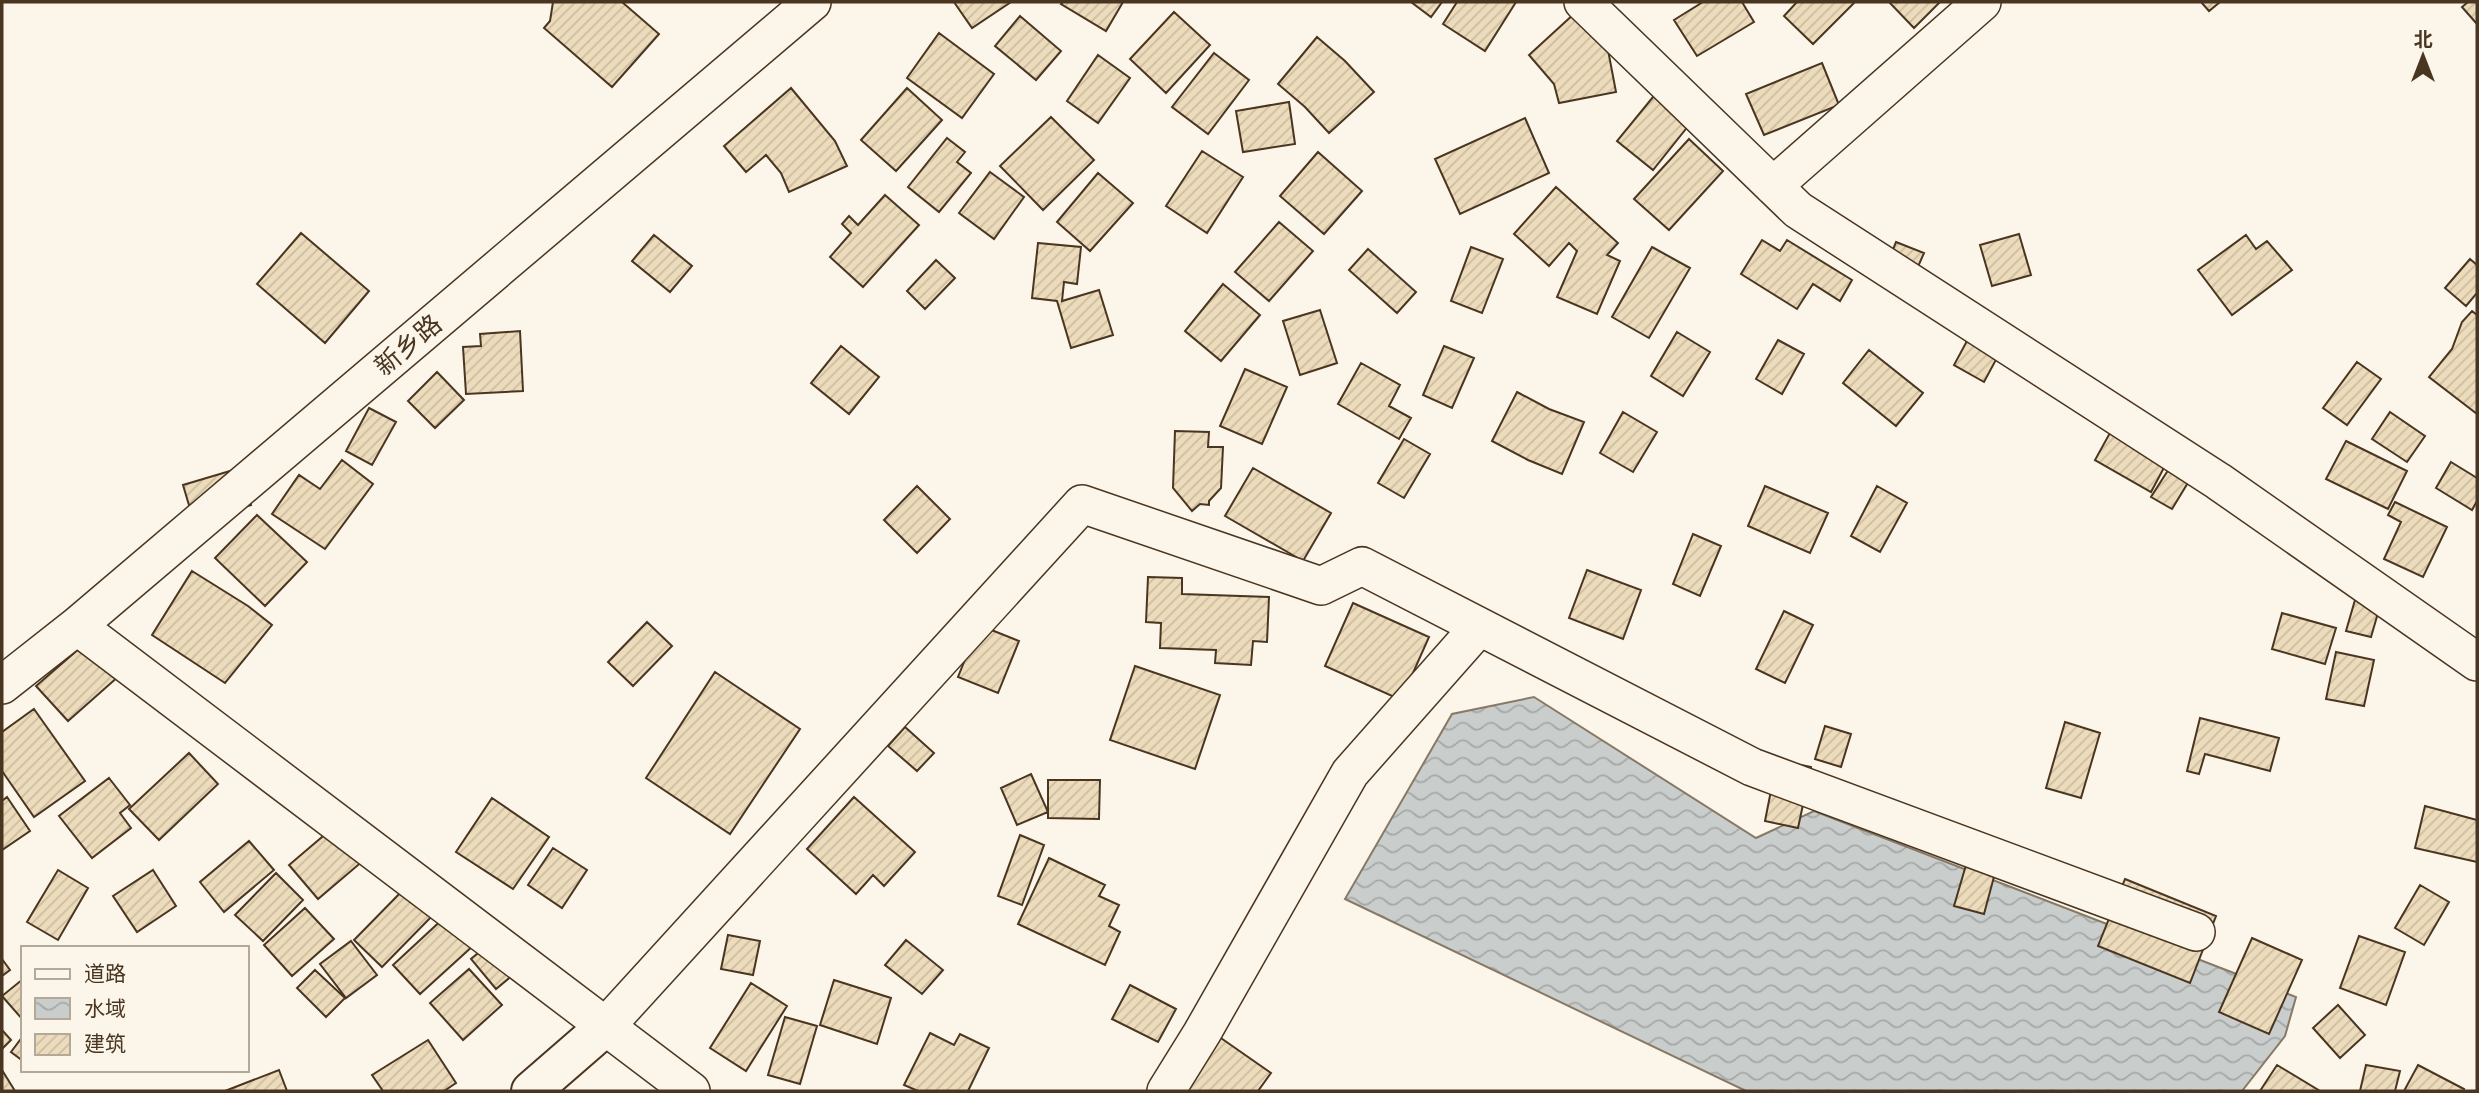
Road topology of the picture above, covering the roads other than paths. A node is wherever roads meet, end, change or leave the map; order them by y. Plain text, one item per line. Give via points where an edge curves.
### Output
1 (812, 2) edge
2 (1583, 2) edge
3 (1982, 2) edge
4 (1773, 186) junction
5 (78, 626) junction
6 (1479, 627) junction
7 (2477, 662) edge
8 (2, 685) edge
9 (2196, 932) dead end
10 (606, 1026) junction
11 (531, 1091) edge
12 (691, 1091) edge
13 (1166, 1091) edge

1 - 5 street, 新乡路
2 - 4 street
3 - 4 street
4 - 7 street via 1798,210 2218,481
5 - 8 street, 新乡路
5 - 10 street
6 - 9 street via 1752,767
6 - 10 street via 1362,566 1321,586 1082,504
6 - 13 street via 1350,773
10 - 11 street
10 - 12 street

